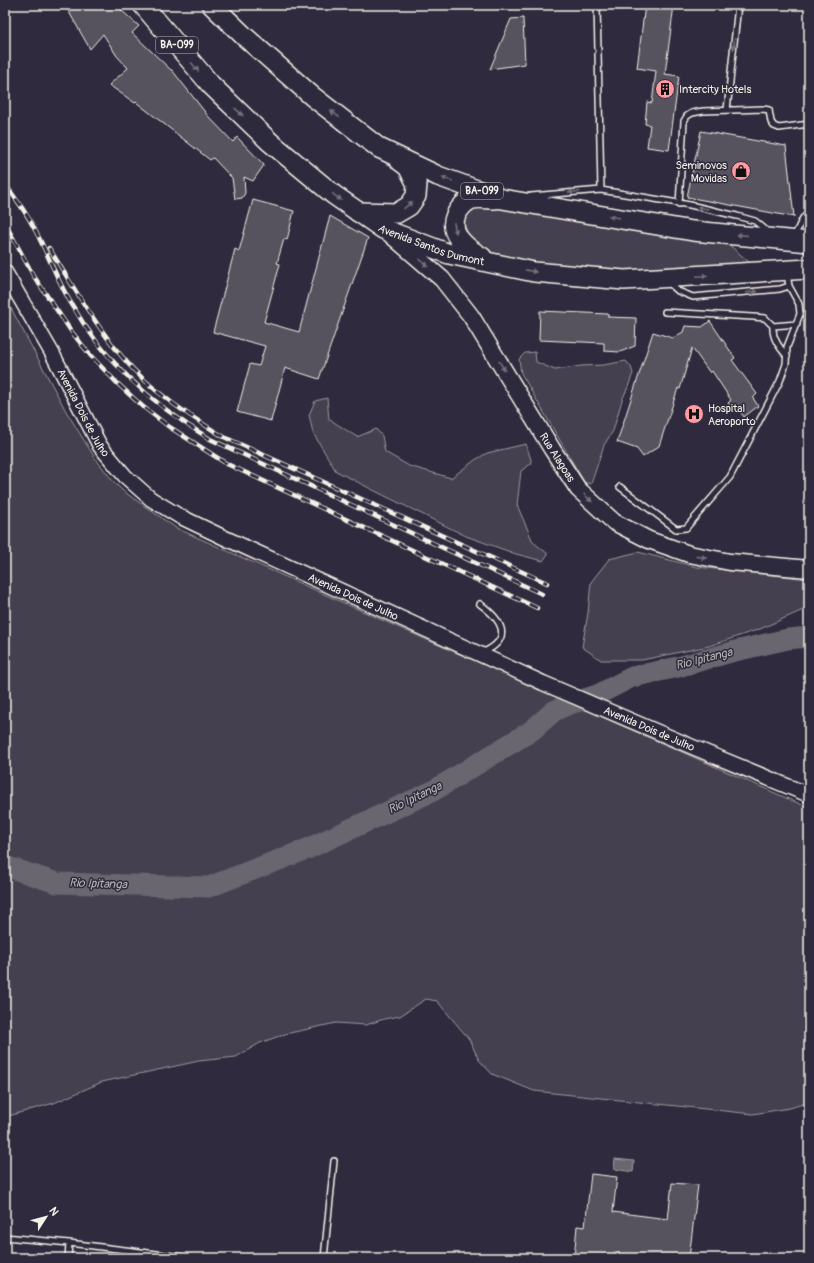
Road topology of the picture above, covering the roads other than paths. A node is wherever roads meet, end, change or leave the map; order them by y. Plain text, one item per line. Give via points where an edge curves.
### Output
1 (143, 5) edge
2 (212, 5) edge
3 (597, 5) edge
4 (738, 5) edge
5 (728, 110) junction
6 (809, 124) edge
7 (378, 148) junction
8 (601, 190) junction
9 (502, 199) junction
10 (679, 204) junction
11 (358, 212) junction
12 (809, 213) edge
13 (383, 229) junction
14 (792, 240) edge
15 (493, 263) junction
16 (809, 269) edge
17 (5, 272) edge
18 (788, 278) junction
19 (665, 312) dead end
20 (797, 324) junction
21 (773, 326) junction
22 (786, 356) junction
23 (620, 487) dead end
24 (809, 569) edge
25 (480, 604) dead end
26 (479, 654) junction
27 (809, 795) edge
28 (334, 1161) dead end
29 (5, 1237) edge
30 (69, 1243) junction
31 (153, 1256) edge
32 (68, 1258) edge
33 (189, 1258) edge
34 (324, 1258) edge

1 -> 11 highway, Avenida Santos Dumont / BA-099 via 211,85 270,142
7 -> 2 highway, BA-099 via 312,96
3 - 8 lane
4 -> 5 lane
5 - 6 lane via 768,110 771,122 779,128
5 - 10 lane via 703,111 687,116 684,122
9 -> 7 highway, BA-099 via 438,176
11 -> 7 highway via 397,212 409,206 416,196 417,184 408,167
8 -> 9 lane
8 - 10 lane
14 -> 9 highway, BA-099 via 693,231
9 -> 15 highway via 471,200 460,208 453,220 454,231 461,242
14 -> 10 lane via 737,216
11 - 13 highway, Avenida Santos Dumont / BA-099
12 - 14 lane
13 - 15 highway, Avenida Santos Dumont / BA-099 via 449,254
13 -> 24 main road, Rua Alagoas via 442,278 471,316 578,489 614,522 649,540 689,554 730,562
15 -> 18 highway, Avenida Santos Dumont / BA-099 via 534,272 624,280
16 - 18 highway, Avenida Santos Dumont / BA-099
17 - 26 street, Avenida Dois de Julho via 52,353 100,446 125,476 151,500 219,535
18 - 20 lane via 799,304
19 - 21 lane via 765,318
20 - 21 lane
20 - 22 lane
21 - 22 lane via 772,331 777,343
22 - 23 lane via 780,381 730,477 686,528 676,529
25 - 26 lane via 498,620 502,633 500,641 493,648
26 - 27 street, Avenida Dois de Julho
28 - 34 lane
29 - 30 lane
30 - 31 lane
30 - 32 lane
31 - 33 lane

